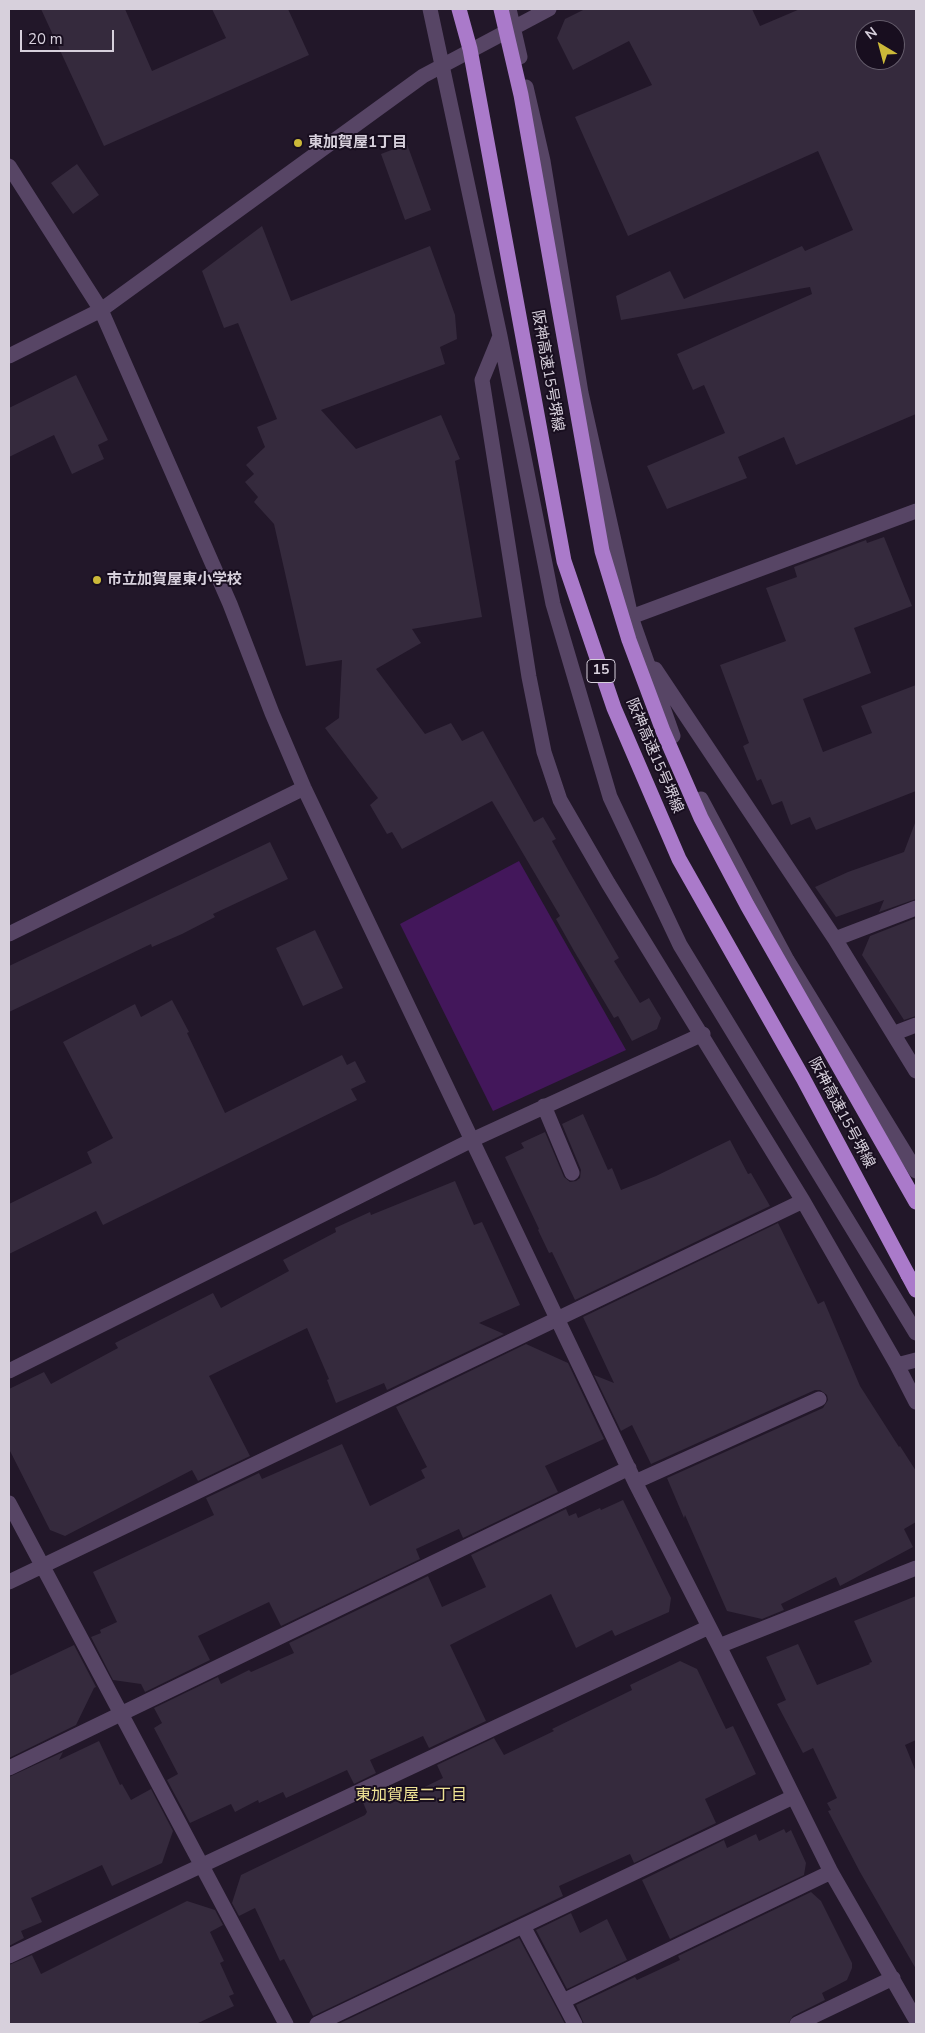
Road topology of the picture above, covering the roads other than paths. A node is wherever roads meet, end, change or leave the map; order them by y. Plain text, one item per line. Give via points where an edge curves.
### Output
1 (430, 9) edge
2 (459, 9) edge
3 (501, 9) edge
4 (509, 9) edge
5 (549, 9) edge
6 (513, 27) junction
7 (442, 66) junction
8 (9, 166) edge
9 (100, 310) junction
10 (500, 336) junction
11 (9, 356) edge
12 (916, 511) edge
13 (631, 617) junction
14 (643, 652) junction
15 (304, 788) junction
16 (916, 908) edge
17 (9, 934) edge
18 (836, 939) junction
19 (916, 1025) edge
20 (895, 1033) junction
21 (702, 1034) junction
22 (916, 1071) edge
23 (544, 1106) junction
24 (472, 1140) junction
25 (916, 1172) edge
26 (572, 1173) dead end
27 (803, 1201) junction
28 (916, 1202) edge
29 (916, 1290) edge
30 (556, 1318) junction
31 (916, 1333) edge
32 (916, 1360) edge
33 (897, 1365) junction
34 (9, 1371) edge
35 (819, 1399) dead end
36 (916, 1402) edge
37 (632, 1475) junction
38 (9, 1504) edge
39 (42, 1566) junction
40 (916, 1568) edge
41 (9, 1582) edge
42 (709, 1627) junction
43 (719, 1646) junction
44 (121, 1714) junction
45 (9, 1768) edge
46 (793, 1797) junction
47 (201, 1865) junction
48 (831, 1872) junction
49 (523, 1926) junction
50 (9, 1956) edge
51 (893, 1978) junction
52 (563, 2001) junction
53 (916, 2020) edge
54 (286, 2024) edge
55 (317, 2024) edge
56 (575, 2024) edge
57 (797, 2024) edge

1 - 7 street
2 - 29 highway, 阪神高速15号堺線 / 15, bridge via 470,50 564,561 614,708 679,859 803,1078
3 - 28 highway, 阪神高速15号堺線 / 15, bridge via 520,95 602,551 629,640 662,731 701,818
4 - 6 street
5 - 6 street
6 - 7 street
6 - 13 street via 543,161 581,392
7 - 9 street via 423,76
7 - 10 street
8 - 9 street
9 - 11 street
9 - 15 street via 230,604
10 - 21 street via 482,380 544,752 560,800
10 - 31 street via 553,604 610,797 680,945
12 - 13 street
13 - 14 street
14 - 18 street
14 - 25 street via 670,730 707,813 787,960
15 - 17 street
15 - 24 street
16 - 18 street
18 - 20 street
19 - 20 street
20 - 22 street
21 - 23 street
21 - 27 street
23 - 24 street
23 - 26 street
24 - 30 street
24 - 34 street
27 - 30 street
27 - 33 street
30 - 37 street
30 - 39 street
32 - 33 street
33 - 36 street
35 - 37 street
37 - 42 street
37 - 44 street
38 - 39 street
39 - 41 street
39 - 44 street
40 - 43 street
42 - 43 street
42 - 47 street
43 - 46 street
44 - 45 street
44 - 47 street
46 - 48 street
46 - 49 street
47 - 50 street
47 - 54 street
48 - 51 street
48 - 52 street
49 - 52 street
49 - 55 street
51 - 53 street
51 - 57 street
52 - 56 street

